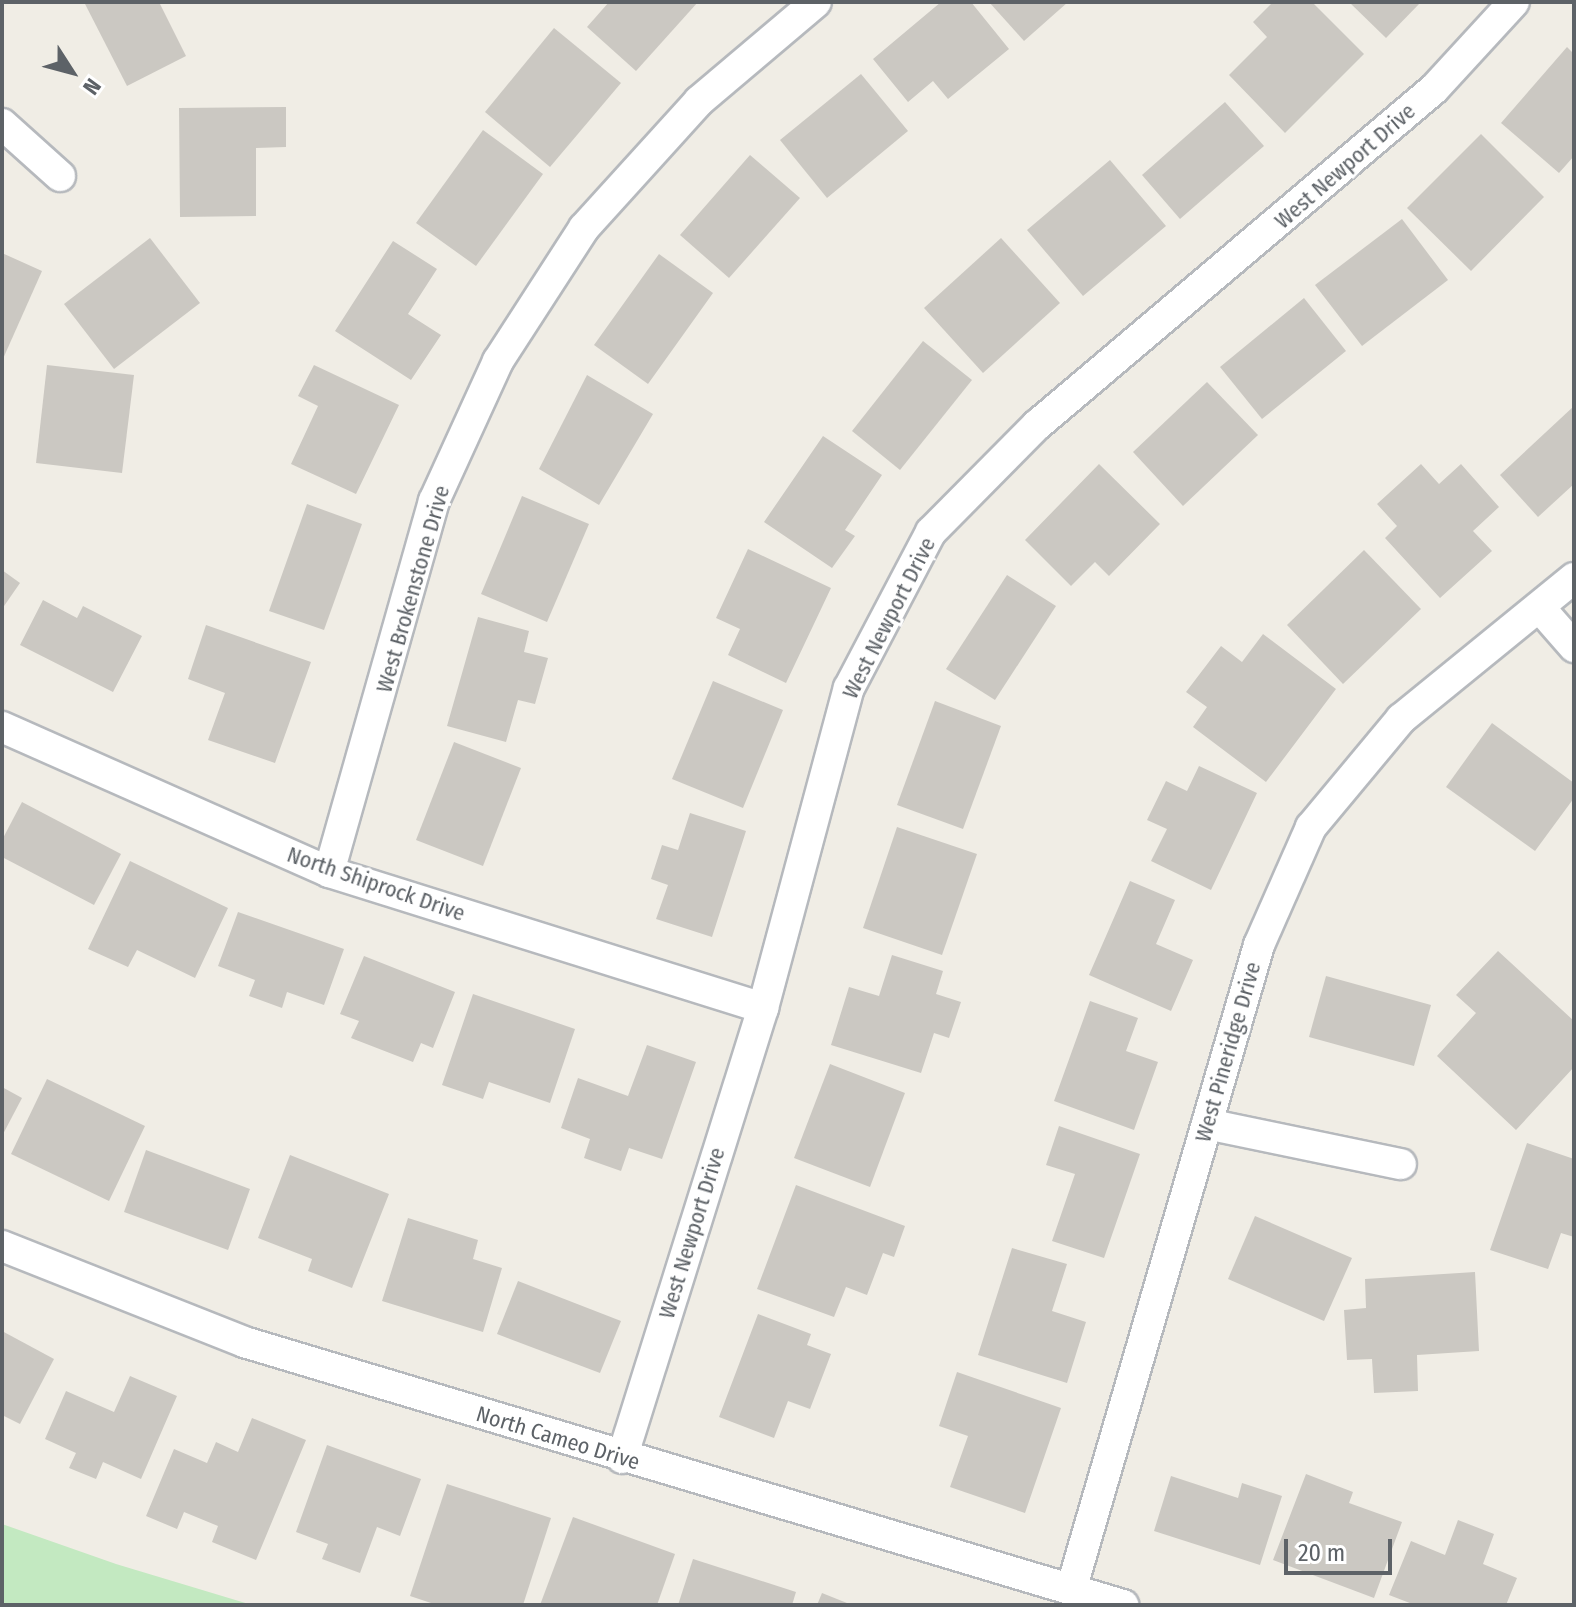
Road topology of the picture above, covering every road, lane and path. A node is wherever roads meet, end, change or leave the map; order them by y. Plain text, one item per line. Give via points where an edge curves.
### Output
1 (816, 2) edge
2 (1514, 2) edge
3 (2, 124) edge
4 (60, 176) dead end
5 (1574, 578) edge
6 (1540, 608) junction
7 (1574, 647) edge
8 (2, 727) edge
9 (329, 872) junction
10 (763, 1008) junction
11 (1207, 1124) junction
12 (1401, 1164) dead end
13 (2, 1246) edge
14 (622, 1458) junction
15 (1071, 1590) junction
16 (1123, 1605) edge

1 - 9 street, West Brokenstone Drive via 699,101 584,228 498,361 434,501
2 - 10 street, West Newport Drive via 1434,89 1037,425 931,532 849,688
3 - 4 street
5 - 6 street, West Pineridge Drive
6 - 7 street
6 - 11 street, West Pineridge Drive via 1401,719 1311,827 1259,945
8 - 9 street, North Shiprock Drive
9 - 10 street, North Shiprock Drive
10 - 14 street, West Newport Drive
11 - 12 street
11 - 15 street, West Pineridge Drive
13 - 14 street, North Cameo Drive via 244,1342
14 - 15 street, North Cameo Drive
15 - 16 street, North Cameo Drive

